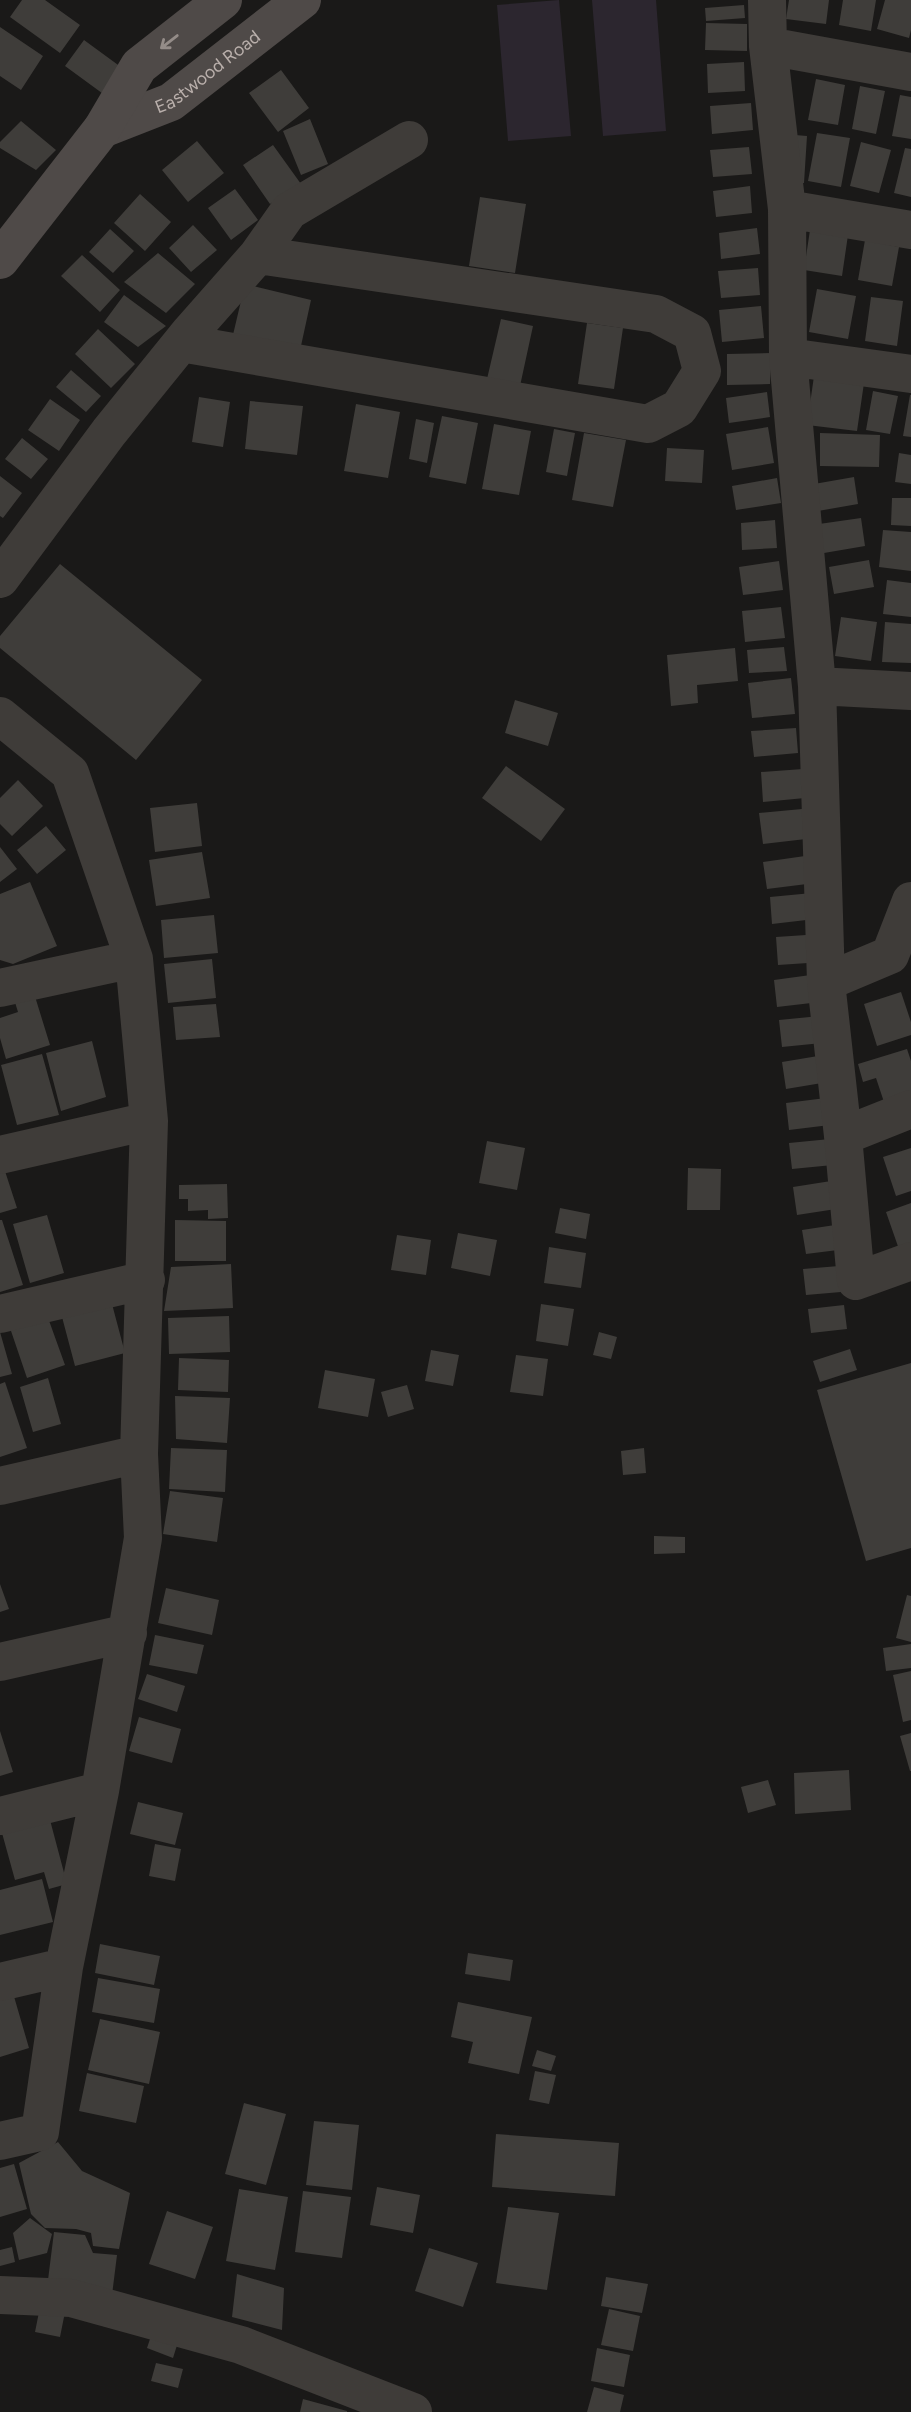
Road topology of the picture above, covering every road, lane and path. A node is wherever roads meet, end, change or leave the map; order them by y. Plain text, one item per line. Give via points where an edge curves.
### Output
1 (223, 0) edge
2 (302, 0) edge
3 (767, 0) edge
4 (768, 46) junction
5 (911, 72) edge
6 (102, 129) junction
7 (408, 140) dead end
8 (787, 209) junction
9 (911, 230) edge
10 (258, 255) junction
11 (0, 260) edge
12 (181, 343) junction
13 (788, 357) junction
14 (911, 374) edge
15 (0, 579) edge
16 (817, 686) junction
17 (911, 691) edge
18 (0, 716) edge
19 (911, 901) edge
20 (134, 959) junction
21 (826, 982) junction
22 (1, 987) edge
23 (911, 1109) edge
24 (149, 1121) junction
25 (843, 1136) junction
26 (0, 1155) edge
27 (911, 1261) edge
28 (146, 1280) junction
29 (0, 1314) edge
30 (139, 1454) junction
31 (0, 1486) edge
32 (128, 1633) junction
33 (0, 1662) edge
34 (100, 1791) junction
35 (0, 1816) edge
36 (64, 1967) junction
37 (0, 1982) edge
38 (0, 2141) edge
39 (0, 2295) edge
40 (413, 2412) edge

1 -> 6 main road, Eastwood Road via 139,66
2 - 6 main road, Eastwood Road via 171,102
3 - 4 street
4 - 5 street
4 - 8 street
6 - 11 main road, Eastwood Road
7 - 10 street via 289,211
8 - 9 street
8 - 13 street
10 - 12 street
10 - 12 street via 656,314 692,333 702,371 679,408 648,424
12 - 15 street
13 - 14 street
13 - 16 street
16 - 17 street
16 - 21 street
18 - 20 street via 70,773
19 - 21 street via 890,955
20 - 22 street
20 - 24 street
21 - 25 street
23 - 25 street
24 - 26 street
24 - 28 street
25 - 27 street via 856,1282
28 - 29 street
28 - 30 street
30 - 31 street
30 - 32 street via 143,1538
32 - 33 street
32 - 34 street
34 - 35 street
34 - 36 street
36 - 37 street
36 - 38 street via 40,2132
39 - 40 street via 71,2298 149,2319 240,2345

